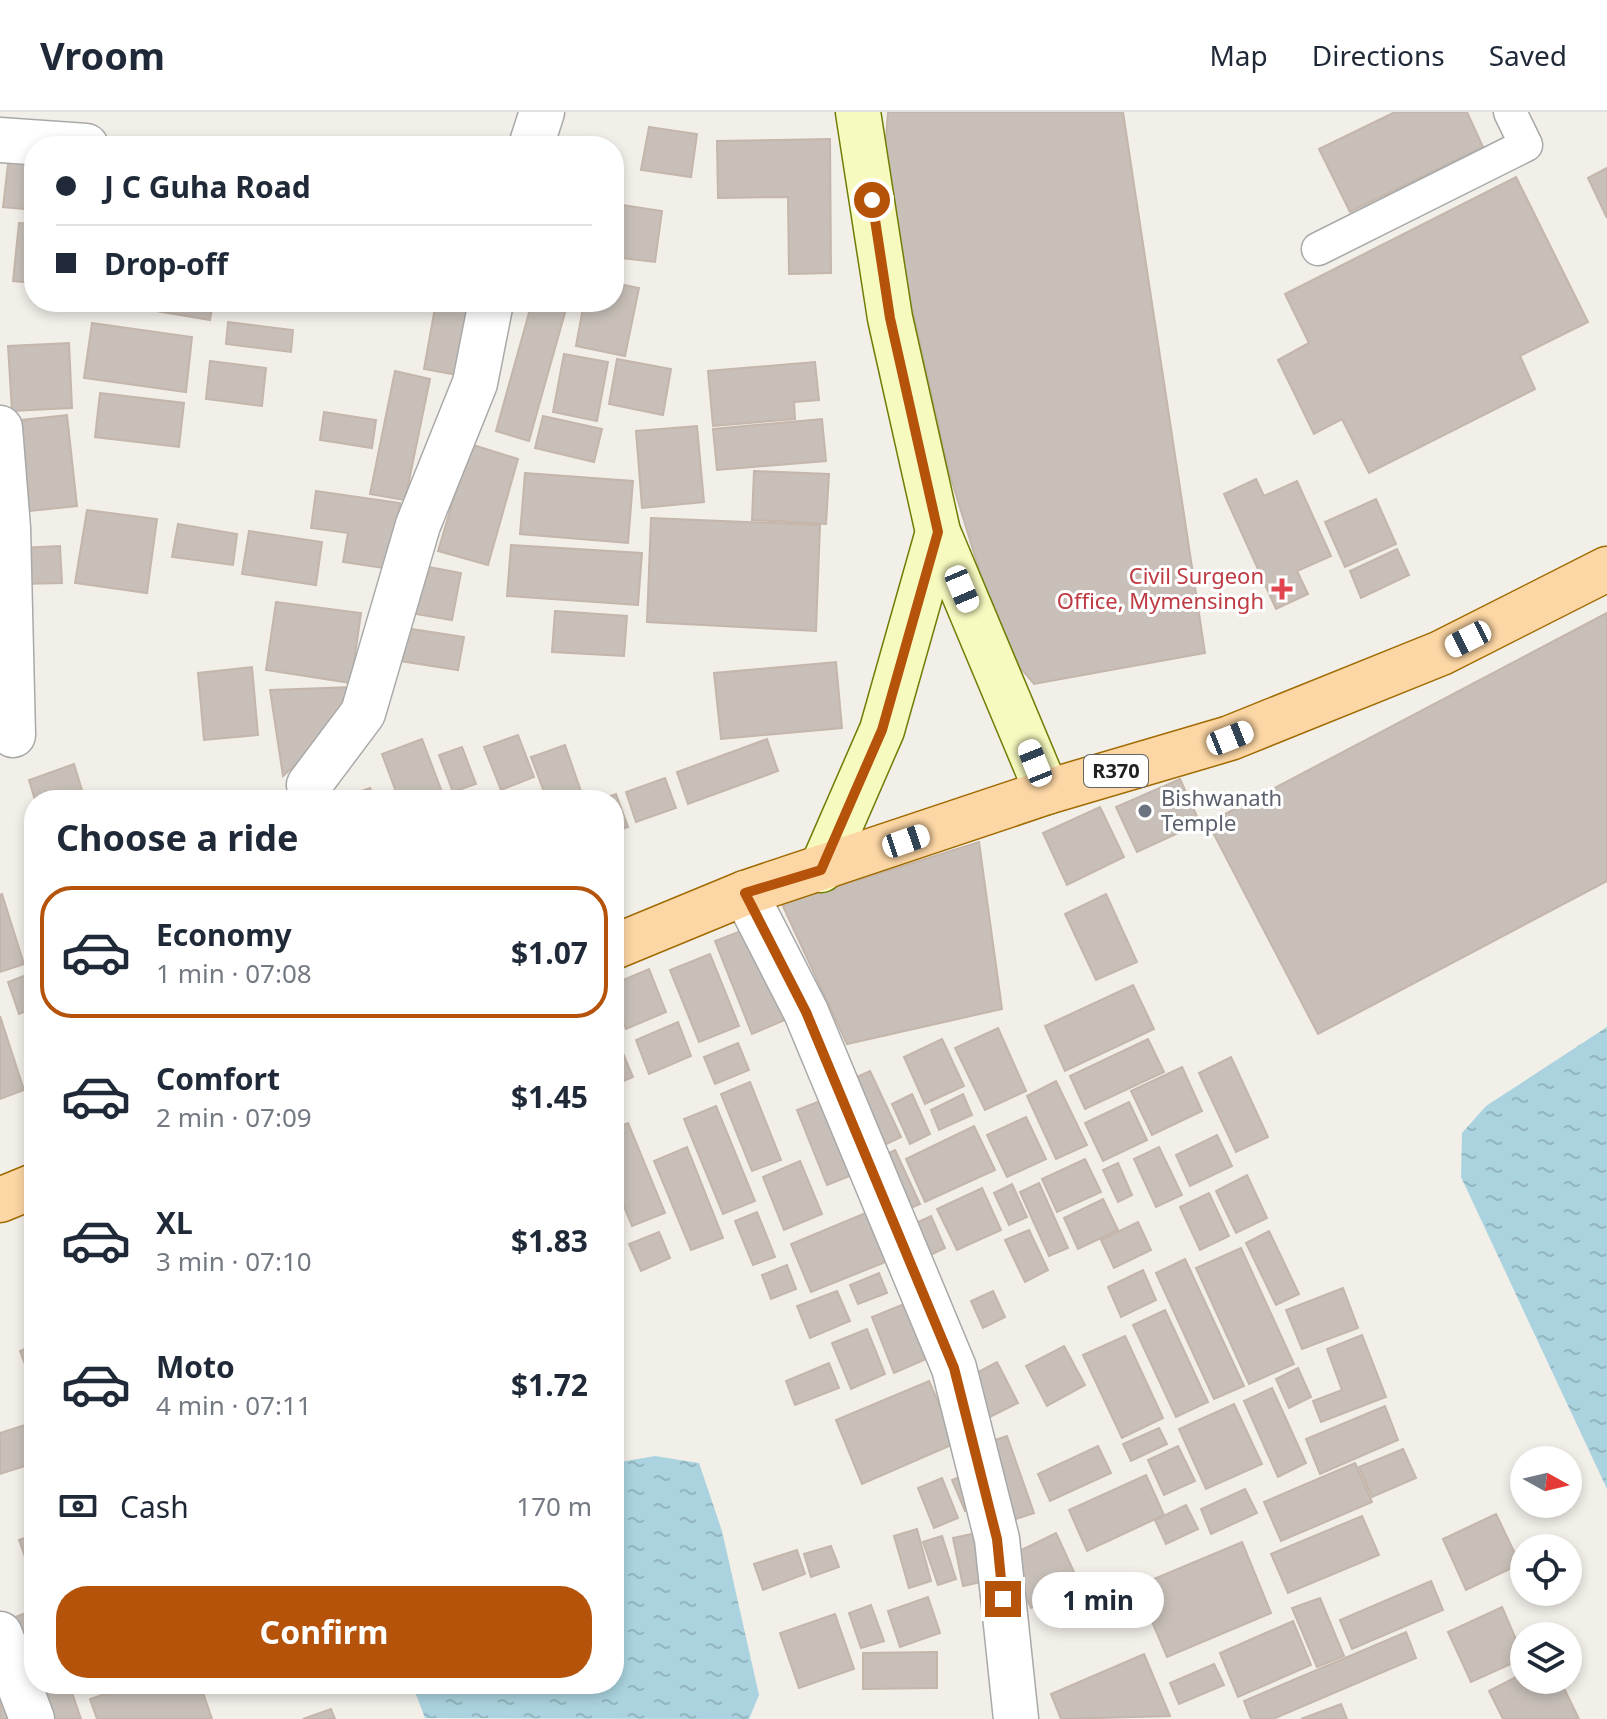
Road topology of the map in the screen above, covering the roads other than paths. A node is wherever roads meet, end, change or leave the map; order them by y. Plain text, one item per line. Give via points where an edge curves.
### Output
1 (542, 112) edge
2 (858, 112) edge
3 (1510, 112) edge
4 (534, 136) edge
5 (0, 140) edge
6 (24, 142) edge
7 (1318, 249) dead end
8 (489, 312) edge
9 (0, 428) edge
10 (938, 532) junction
11 (1607, 569) edge
12 (13, 735) dead end
13 (309, 785) dead end
14 (1047, 792) junction
15 (821, 870) junction
16 (745, 893) junction
17 (624, 943) edge
18 (24, 1190) edge
19 (0, 1200) edge
20 (0, 1634) edge
21 (32, 1719) edge
22 (1016, 1719) edge

1 - 4 street
2 - 10 street via 890,318
3 - 7 lane via 1526,145
5 - 6 street
8 - 13 street via 475,383 418,525 363,713
9 - 12 street
10 - 14 street
10 - 15 street via 882,730
11 - 14 main road, R370 via 1441,653 1230,738
14 - 15 main road, R370
15 - 16 main road, R370
16 - 17 main road, R370
16 - 22 street via 806,1012 954,1368 997,1539
18 - 19 main road
20 - 21 street

